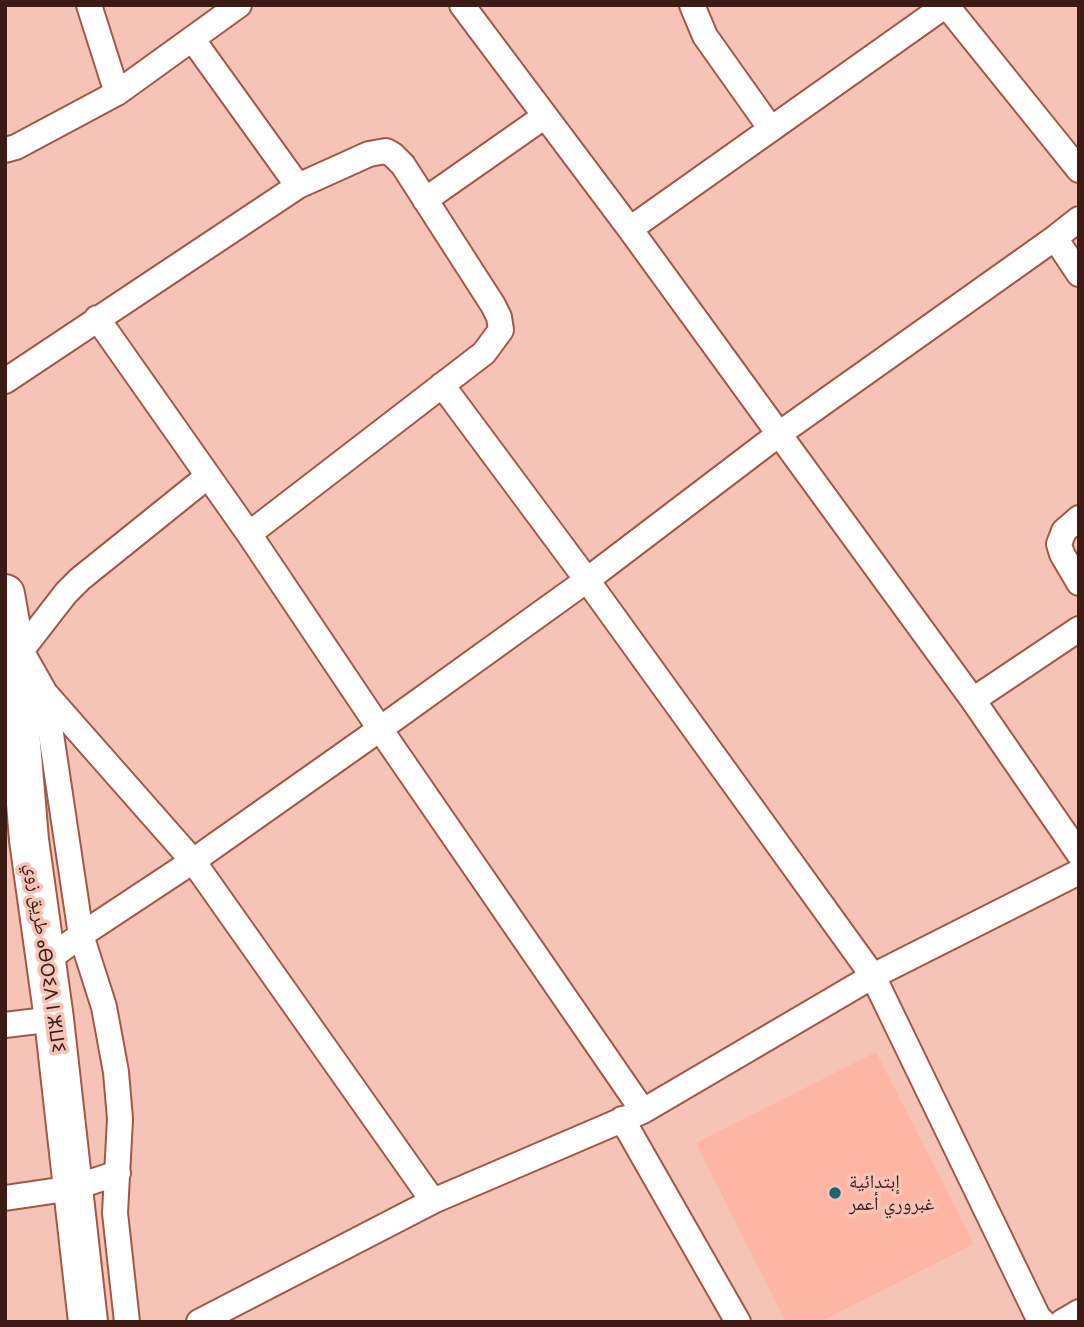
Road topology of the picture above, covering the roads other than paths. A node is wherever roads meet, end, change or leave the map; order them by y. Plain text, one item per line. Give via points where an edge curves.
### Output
1 (89, 5) edge
2 (239, 5) edge
3 (462, 5) edge
4 (692, 5) edge
5 (946, 5) edge
6 (193, 40) junction
7 (117, 93) junction
8 (545, 116) junction
9 (771, 129) junction
10 (5, 150) edge
11 (1079, 170) edge
12 (298, 186) junction
13 (425, 200) junction
14 (1079, 219) edge
15 (630, 229) junction
16 (1055, 238) junction
17 (1079, 274) edge
18 (97, 318) junction
19 (5, 381) edge
20 (442, 385) junction
21 (779, 434) junction
22 (208, 476) junction
23 (1079, 518) edge
24 (249, 534) junction
25 (587, 580) junction
26 (1079, 583) edge
27 (5, 594) edge
28 (1079, 629) edge
29 (16, 642) junction
30 (45, 693) junction
31 (973, 701) junction
32 (380, 729) junction
33 (17, 841) edge
34 (1079, 853) edge
35 (193, 861) junction
36 (1079, 872) edge
37 (81, 935) junction
38 (46, 961) junction
39 (873, 976) junction
40 (54, 1019) junction
41 (5, 1026) edge
42 (633, 1115) junction
43 (118, 1173) junction
44 (73, 1188) junction
45 (5, 1198) edge
46 (433, 1201) junction
47 (1079, 1312) edge
48 (227, 1316) edge
49 (1036, 1320) edge
50 (88, 1322) edge
51 (127, 1322) edge
52 (199, 1322) edge
53 (738, 1322) edge
54 (1062, 1322) edge

1 - 7 street
2 - 6 street
3 - 8 street
4 - 9 street via 705,36
5 - 9 street
5 - 11 street
6 - 7 street
6 - 12 street
7 - 10 street
8 - 13 street
8 - 15 street
9 - 15 street
12 - 13 street via 386,151 403,165
12 - 18 street
13 - 20 street via 493,305 501,330 484,353
14 - 16 street
15 - 21 street
16 - 17 street
16 - 21 street
18 - 19 street
18 - 22 street
20 - 24 street
20 - 25 street
21 - 25 street
21 - 31 street
22 - 24 street
22 - 29 street via 80,579
23 - 26 street via 1064,531 1059,544
24 - 32 street
25 - 32 street
25 - 39 street
27 - 29 main road, طريق زوي ⴰⴱⵔⵉⴷ ⵏ ⵣⵡⵉ
28 - 31 street
29 - 30 street
29 - 33 main road, طريق زوي ⴰⴱⵔⵉⴷ ⵏ ⵣⵡⵉ
30 - 35 street
30 - 37 street
31 - 34 street
32 - 35 street
32 - 42 street
33 - 38 main road, طريق زوي ⴰⴱⵔⵉⴷ ⵏ ⵣⵡⵉ
35 - 37 street
35 - 46 street
36 - 39 street
37 - 38 street
37 - 43 street via 104,1007 116,1072
38 - 40 main road, طريق زوي ⴰⴱⵔⵉⴷ ⵏ ⵣⵡⵉ
39 - 42 street
39 - 49 street
40 - 41 street
40 - 44 main road, طريق زوي ⴰⴱⵔⵉⴷ ⵏ ⵣⵡⵉ
42 - 46 street
42 - 53 street
43 - 44 street
43 - 51 street via 116,1213
44 - 45 street
44 - 50 main road, طريق زوي ⴰⴱⵔⵉⴷ ⵏ ⵣⵡⵉ
46 - 48 street
47 - 54 street
48 - 52 street

